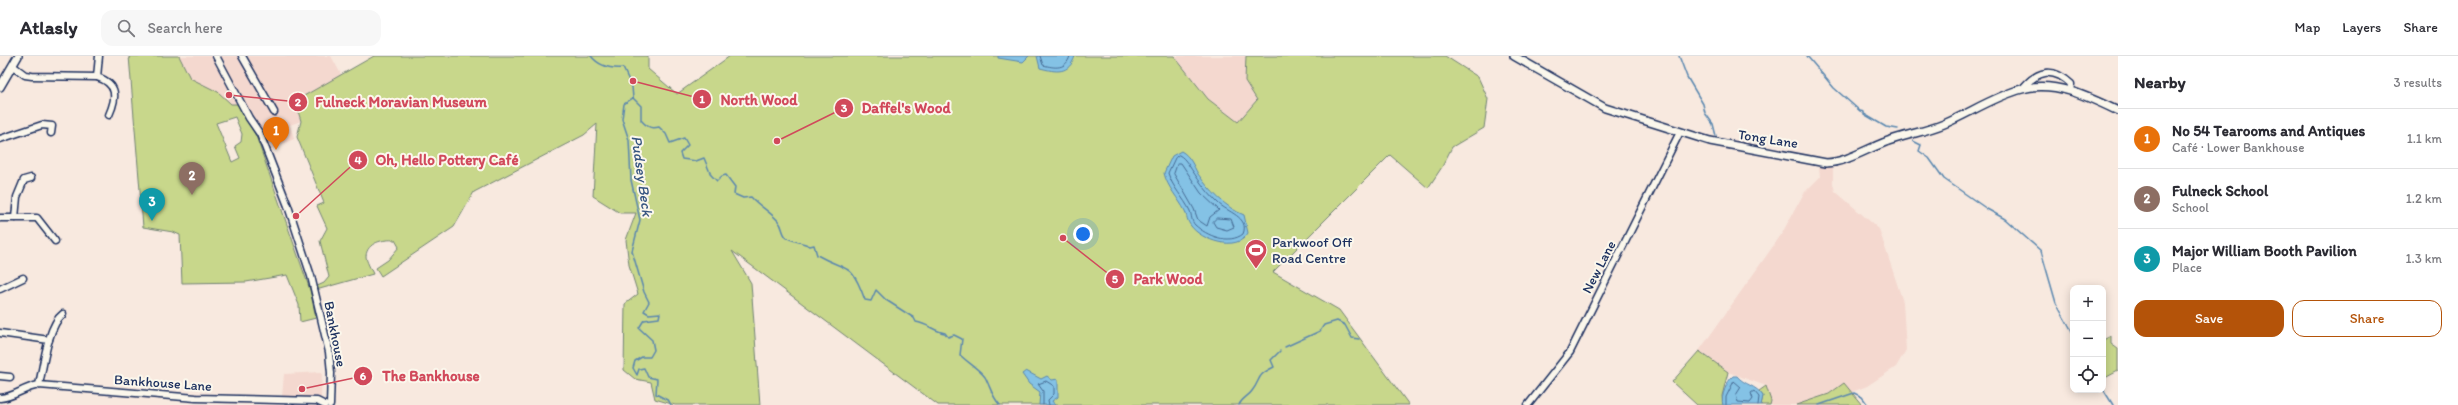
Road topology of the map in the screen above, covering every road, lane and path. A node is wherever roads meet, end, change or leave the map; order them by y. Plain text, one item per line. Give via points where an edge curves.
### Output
1 (18, 56) edge
2 (99, 56) edge
3 (216, 56) edge
4 (242, 56) edge
5 (1514, 56) edge
6 (13, 66) junction
7 (97, 77) junction
8 (1, 82) edge
9 (2023, 88) junction
10 (2070, 91) junction
11 (110, 111) dead end
12 (2118, 111) edge
13 (274, 112) dead end
14 (1680, 132) junction
15 (51, 133) dead end
16 (0, 139) edge
17 (31, 178) dead end
18 (0, 218) edge
19 (16, 218) junction
20 (55, 241) dead end
21 (23, 278) dead end
22 (0, 289) edge
23 (63, 314) dead end
24 (0, 333) edge
25 (49, 340) junction
26 (0, 376) edge
27 (10, 377) dead end
28 (39, 385) junction
29 (0, 398) edge
30 (325, 405) edge
31 (330, 405) edge
32 (1528, 405) edge

1 - 6 street
2 - 7 street
3 - 31 street, Bankhouse via 260,134 288,206 315,292 329,352
4 - 13 street
5 - 14 street, Tong Lane via 1600,106
6 - 7 street via 25,75 32,76
6 - 8 street
7 - 11 street via 113,86 116,95
9 - 10 street, Tong Lane
9 - 10 street, Tong Lane via 2032,78 2045,72 2063,76 2071,84
9 - 14 street, Tong Lane via 1942,125 1901,136 1840,161 1830,162 1738,148
10 - 12 street, Tong Lane
14 - 32 street, New Lane via 1570,352
15 - 16 street via 52,126 42,125
17 - 19 street via 24,180 20,186
18 - 19 street
19 - 20 street via 40,216
21 - 22 street
23 - 25 street via 58,317
24 - 25 street
25 - 28 street
26 - 27 street
28 - 29 street, Bankhouse Lane via 26,387 8,398
28 - 30 street, Bankhouse Lane via 196,398 317,401

